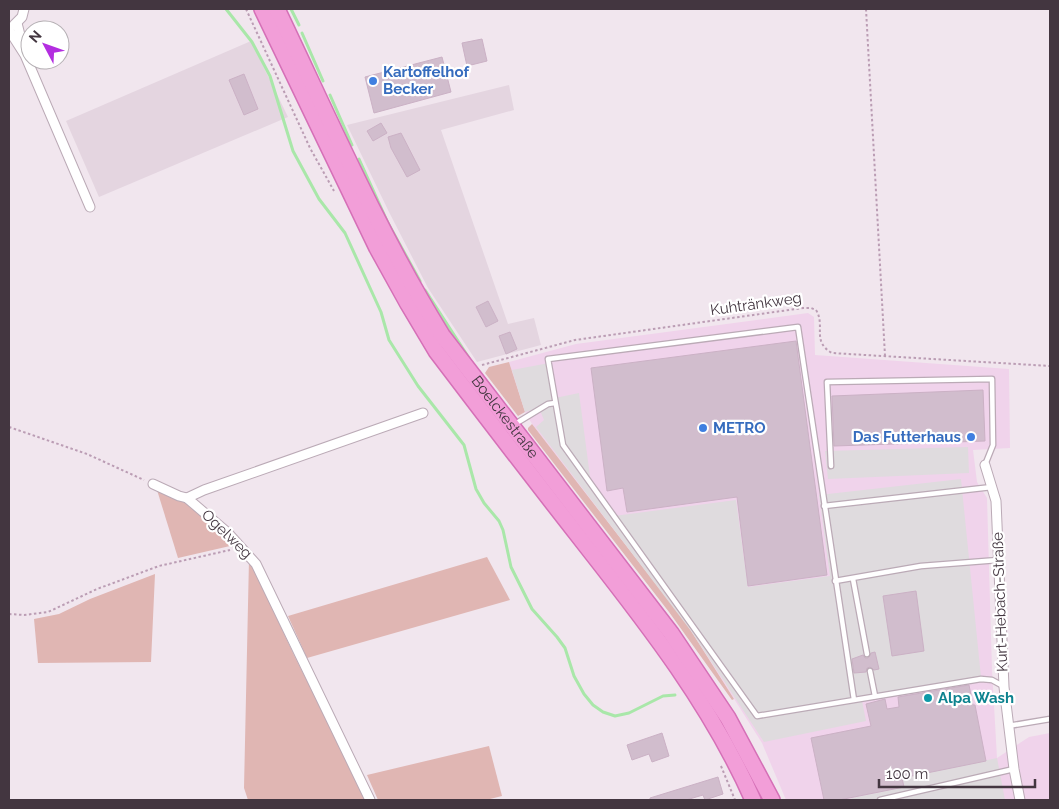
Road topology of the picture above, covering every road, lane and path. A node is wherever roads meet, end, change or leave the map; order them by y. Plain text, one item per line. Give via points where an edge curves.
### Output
1 (24, 9) edge
2 (262, 9) edge
3 (277, 9) edge
4 (866, 9) edge
5 (12, 26) edge
6 (90, 207) dead end
7 (885, 356) junction
8 (1050, 366) edge
9 (466, 369) junction
10 (555, 403) junction
11 (423, 413) dead end
12 (9, 427) edge
13 (511, 427) junction
14 (985, 465) joint
15 (831, 466) dead end
16 (153, 484) joint
17 (993, 487) junction
18 (187, 498) junction
19 (824, 506) junction
20 (242, 548) junction
21 (998, 560) junction
22 (853, 578) junction
23 (835, 582) junction
24 (9, 614) edge
25 (867, 654) dead end
26 (870, 671) dead end
27 (1004, 687) junction
28 (875, 696) junction
29 (854, 700) junction
30 (1050, 719) edge
31 (1008, 726) junction
32 (1014, 769) junction
33 (370, 800) edge
34 (753, 800) edge
35 (772, 800) edge
36 (880, 800) edge
37 (1020, 800) edge

1 - 5 street via 22,17
2 - 34 main road, Boelckestraße via 377,248 436,351 649,626 696,694
3 - 9 main road, Boelckestraße via 404,270
4 - 7 path
5 - 6 street
7 - 8 path, Kuhtränkweg
7 - 9 path, Kuhtränkweg via 825,349 819,338 818,314 811,308 803,308 576,340
9 - 13 main road, Boelckestraße
10 - 13 lane
10 - 19 lane via 548,359 798,327
10 - 29 lane via 563,445 757,716
11 - 18 street, Ogelweg
12 - 16 path via 87,454
13 - 35 main road, Boelckestraße via 671,633 728,718
14 - 15 lane via 993,445 992,379 827,382
14 - 17 street, Kurt-Hebach-Straße
16 - 18 street
17 - 19 lane
17 - 21 street, Kurt-Hebach-Straße
18 - 20 street, Ogelweg
19 - 23 lane
20 - 24 path via 159,566 48,612
20 - 33 street, Ogelweg via 256,564
21 - 22 lane via 921,566
21 - 27 street, Kurt-Hebach-Straße
22 - 23 lane
22 - 25 lane
23 - 29 lane
26 - 28 lane
27 - 28 lane via 982,679
27 - 31 street, Kurt-Hebach-Straße
28 - 29 lane
30 - 31 lane
31 - 32 street, Kurt-Hebach-Straße
32 - 36 lane
32 - 37 street, Kurt-Hebach-Straße

